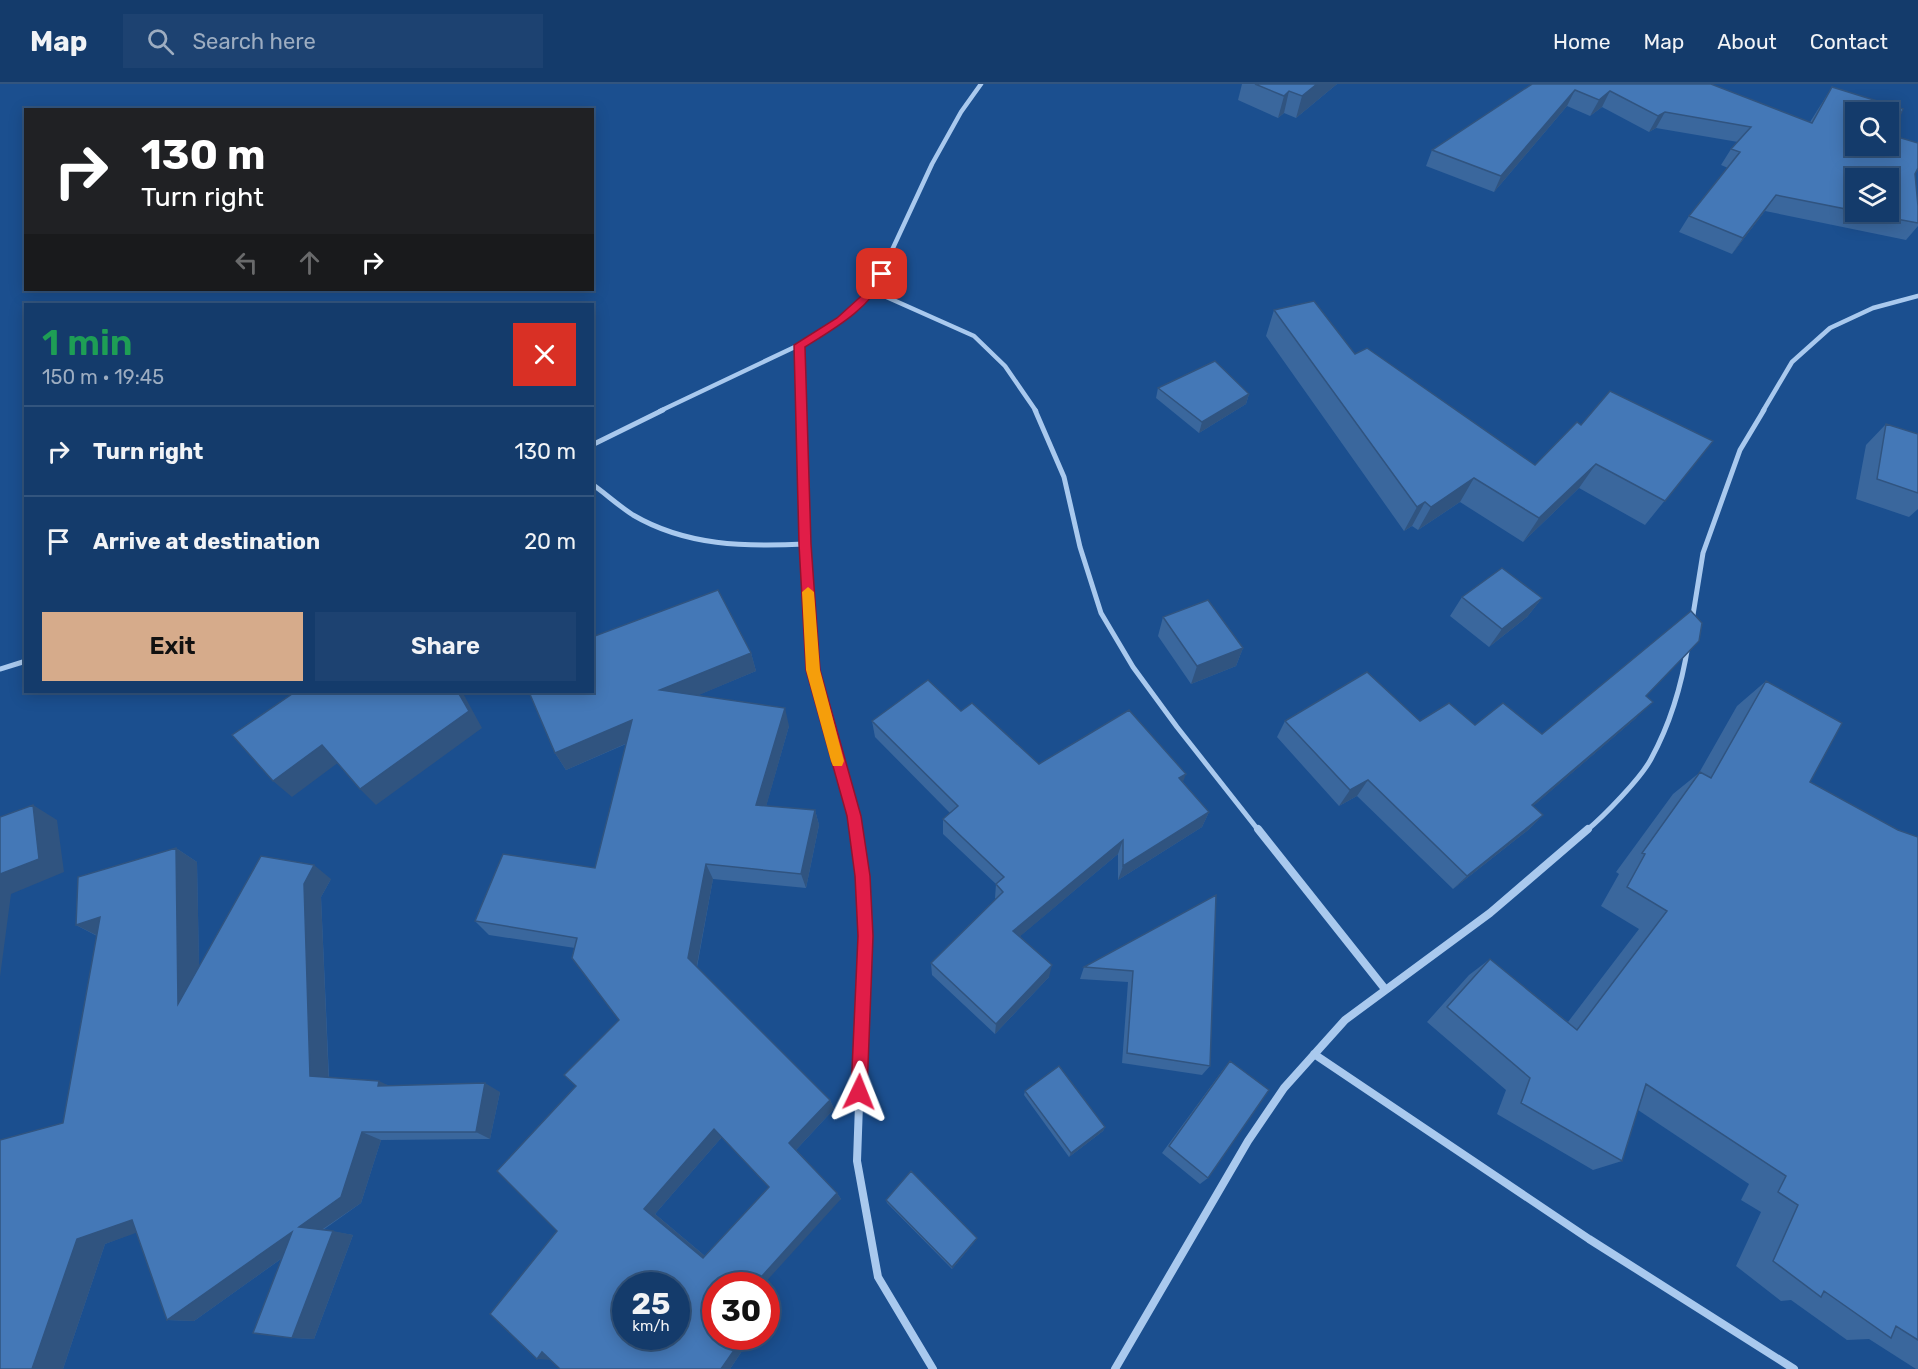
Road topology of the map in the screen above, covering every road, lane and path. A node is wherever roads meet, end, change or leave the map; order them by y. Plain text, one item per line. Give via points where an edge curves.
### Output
1 (981, 84) edge
2 (873, 291) junction
3 (1918, 296) edge
4 (799, 345) junction
5 (594, 445) edge
6 (594, 485) edge
7 (805, 544) junction
8 (1691, 624) edge
9 (1689, 635) edge
10 (24, 662) edge
11 (0, 669) edge
12 (1385, 989) junction
13 (1314, 1054) junction
14 (933, 1369) edge
15 (1115, 1369) edge
16 (1794, 1369) edge

1 - 2 street via 932,164
2 - 4 street via 841,320
2 - 12 street via 974,336 1005,366 1038,414 1065,477 1080,547 1101,613 1133,667
3 - 8 street via 1873,308 1830,328 1792,362 1740,450 1703,553
4 - 5 street
4 - 7 street
6 - 7 street via 634,515 670,533 709,543 752,547
7 - 14 street via 813,670 854,816 862,876 865,936 857,1161 878,1277
9 - 12 street via 1684,671 1650,761 1609,809 1490,913
10 - 11 street
12 - 13 street via 1345,1020
13 - 15 street via 1284,1088 1248,1141
13 - 16 street via 1589,1239

